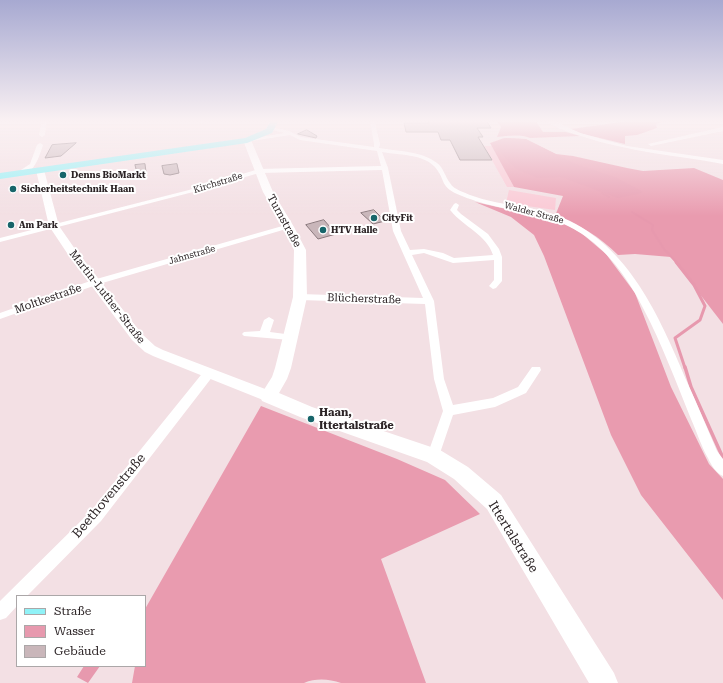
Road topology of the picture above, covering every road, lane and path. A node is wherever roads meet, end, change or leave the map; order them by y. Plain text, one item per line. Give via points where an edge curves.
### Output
1 (39, 152) edge
2 (148, 152) edge
3 (253, 152) edge
4 (378, 152) edge
5 (405, 152) edge
6 (648, 152) edge
7 (723, 162) edge
8 (37, 166) junction
9 (385, 168) junction
10 (259, 172) junction
11 (0, 176) edge
12 (456, 205) dead end
13 (54, 226) junction
14 (289, 227) junction
15 (0, 240) edge
16 (407, 253) junction
17 (498, 257) junction
18 (96, 282) junction
19 (493, 286) dead end
20 (300, 297) junction
21 (429, 301) junction
22 (0, 316) edge
23 (269, 320) dead end
24 (247, 334) dead end
25 (264, 335) junction
26 (290, 337) junction
27 (536, 370) dead end
28 (209, 373) junction
29 (268, 396) junction
30 (449, 411) junction
31 (433, 456) junction
32 (723, 470) edge
33 (17, 595) edge
34 (16, 596) edge
35 (0, 612) edge
36 (604, 683) edge

1 - 8 street
2 - 8 main road
3 - 10 main road, Turnstraße
4 - 9 street
5 - 32 street, Walder Straße via 426,159 436,166 448,187 473,198 562,220 590,236 604,248 636,288 654,318 712,454
6 - 7 street
8 - 11 main road via 20,173
8 - 13 street, Martin-Luther-Straße
9 - 10 street, Kirchstraße
9 - 16 street via 395,225
10 - 13 street, Kirchstraße
10 - 14 main road, Turnstraße
12 - 17 street via 453,210 457,216 486,235
13 - 15 street, Kirchstraße
13 - 18 street, Martin-Luther-Straße
14 - 18 street, Jahnstraße
14 - 20 main road, Turnstraße via 300,250
16 - 17 street via 424,251 453,261
16 - 21 street
17 - 19 street via 498,281
18 - 22 street, Moltkestraße
18 - 28 street, Martin-Luther-Straße via 137,337 150,349
20 - 21 street, Blücherstraße
20 - 26 main road, Turnstraße
21 - 30 street via 438,379
23 - 25 street
24 - 25 street
25 - 26 street
26 - 29 main road, Turnstraße via 279,379
27 - 30 street via 522,390 495,402
28 - 29 street, Martin-Luther-Straße
28 - 33 street, Beethovenstraße via 96,516
29 - 31 main road, Ittertalstraße
30 - 31 street
31 - 36 main road, Ittertalstraße via 461,473 494,502
34 - 35 street, Beethovenstraße

